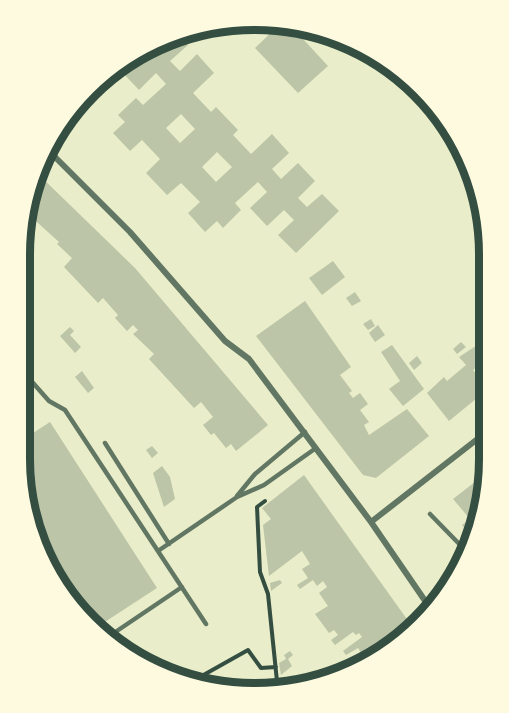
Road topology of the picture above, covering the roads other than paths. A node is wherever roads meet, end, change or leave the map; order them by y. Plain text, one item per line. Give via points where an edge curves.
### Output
1 (53, 155) edge
2 (30, 380) edge
3 (304, 432) junction
4 (479, 438) edge
5 (105, 443) dead end
6 (316, 448) junction
7 (237, 496) junction
8 (430, 514) dead end
9 (371, 522) junction
10 (169, 544) junction
11 (461, 546) edge
12 (158, 551) junction
13 (182, 587) junction
14 (427, 603) edge
15 (206, 624) dead end
16 (114, 633) edge

1 - 3 street via 130,232 225,341 249,359
2 - 12 lane via 49,402 65,410
3 - 6 street
3 - 7 lane via 255,474
4 - 9 street
5 - 10 lane
6 - 7 lane via 264,485
6 - 9 street
7 - 10 lane
8 - 11 lane
9 - 14 street
10 - 12 lane
12 - 13 lane
13 - 15 lane
13 - 16 lane

